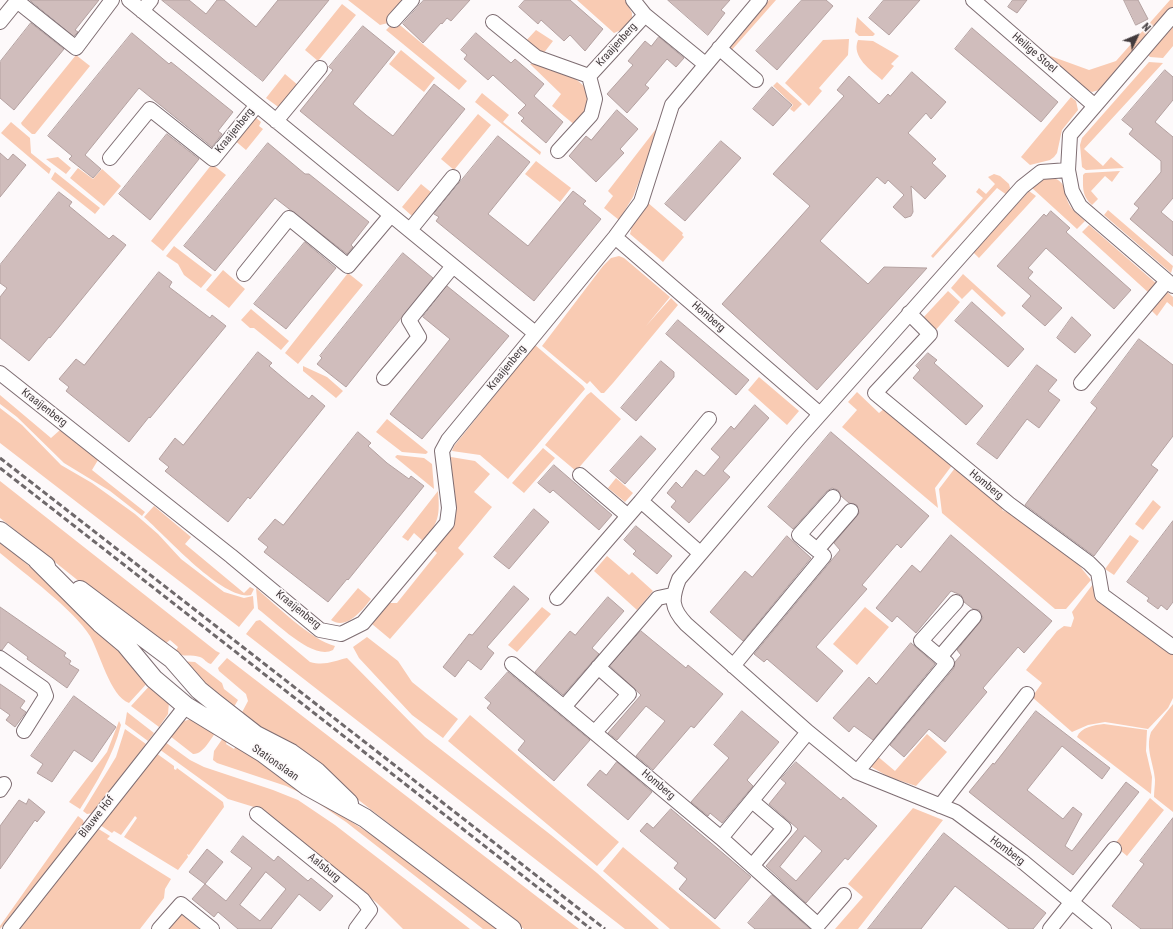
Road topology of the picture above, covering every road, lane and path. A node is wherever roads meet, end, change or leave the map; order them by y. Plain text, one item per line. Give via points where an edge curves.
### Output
1 (112, 0) edge
2 (129, 0) edge
3 (412, 0) edge
4 (633, 0) edge
5 (760, 0) edge
6 (973, 0) edge
7 (147, 5) edge
8 (645, 15) junction
9 (1173, 15) edge
10 (394, 20) dead end
11 (0, 22) edge
12 (493, 22) dead end
13 (719, 48) junction
14 (705, 64) junction
15 (320, 68) dead end
16 (589, 76) junction
17 (756, 80) dead end
18 (257, 105) junction
19 (1095, 106) junction
20 (276, 121) junction
21 (558, 151) dead end
22 (110, 158) dead end
23 (1068, 170) junction
24 (453, 177) dead end
25 (391, 215) junction
26 (410, 230) junction
27 (615, 237) junction
28 (452, 266) junction
29 (244, 274) dead end
30 (1170, 284) edge
31 (909, 313) junction
32 (534, 333) junction
33 (0, 373) edge
34 (384, 378) dead end
35 (1081, 383) dead end
36 (820, 414) junction
37 (709, 419) dead end
38 (580, 474) dead end
39 (833, 497) dead end
40 (641, 501) junction
41 (851, 511) dead end
42 (628, 516) junction
43 (0, 531) edge
44 (817, 550) junction
45 (700, 553) junction
46 (37, 560) junction
47 (672, 595) junction
48 (557, 598) dead end
49 (956, 602) dead end
50 (974, 617) dead end
51 (1173, 647) edge
52 (940, 657) junction
53 (0, 658) edge
54 (512, 664) dead end
55 (733, 666) junction
56 (598, 667) junction
57 (199, 690) junction
58 (1027, 694) dead end
59 (186, 706) junction
60 (564, 706) junction
61 (24, 731) dead end
62 (595, 732) junction
63 (808, 732) junction
64 (857, 772) junction
65 (752, 801) junction
66 (940, 806) junction
67 (257, 814) dead end
68 (365, 818) junction
69 (721, 838) junction
70 (1114, 849) dead end
71 (752, 866) junction
72 (844, 895) dead end
73 (1071, 903) junction
74 (10, 929) edge
75 (159, 929) edge
76 (212, 929) edge
77 (356, 929) edge
78 (512, 929) edge
79 (1050, 929) edge
80 (1104, 929) edge

1 - 11 street via 76,48 17,1
2 - 7 street, Kraaijenberg
3 - 10 street
4 - 8 street, Kraaijenberg
5 - 13 street, Kraaijenberg
6 - 19 street, Heilige Stoel
7 - 18 street, Kraaijenberg
8 - 14 street, Kraaijenberg
8 - 16 street, Kraaijenberg
9 - 19 street
12 - 16 street, Kraaijenberg via 536,57
13 - 14 street, Kraaijenberg
13 - 17 street
14 - 27 street, Kraaijenberg via 672,105 641,202
15 - 20 street
16 - 21 street, Kraaijenberg via 595,100 591,115
18 - 20 street, Kraaijenberg
18 - 22 street, Kraaijenberg via 213,159 150,109
19 - 23 street via 1070,135
20 - 25 street, Kraaijenberg
23 - 30 street via 1072,191 1080,206
23 - 31 street via 1041,172 1032,177
24 - 26 street
25 - 26 street, Kraaijenberg
25 - 29 street via 348,266 289,218
26 - 28 street, Kraaijenberg
27 - 32 street, Kraaijenberg
27 - 36 street, Homberg
28 - 32 street, Kraaijenberg
28 - 34 street via 409,320 419,337
30 - 35 street
31 - 36 street
31 - 51 street, Homberg via 930,334 875,394 1009,504 1089,563 1098,572 1102,595
32 - 33 street, Kraaijenberg via 448,440 442,452 449,508 446,523 363,624 341,634 320,630 225,551
36 - 45 street
37 - 40 street
38 - 42 street
39 - 44 street via 799,535
40 - 42 street
40 - 45 street
41 - 44 street
42 - 48 street
43 - 46 street, Stationslaan
44 - 55 street via 824,556
45 - 47 street via 678,579
46 - 57 street, Stationslaan via 172,659
46 - 59 street, Stationslaan via 100,623 125,644 154,679
47 - 55 street, Homberg via 676,613
47 - 56 street via 658,598
49 - 52 street via 921,641
50 - 52 street
52 - 64 street via 947,663
53 - 61 street via 43,688 46,696
54 - 60 street, Homberg
55 - 63 street, Homberg
56 - 60 street
56 - 62 street via 629,694
57 - 59 street
57 - 68 street, Stationslaan via 256,736 291,753 316,771
58 - 66 street
59 - 68 street, Stationslaan via 263,754 307,786
59 - 74 street, Blauwe Hof
60 - 62 street, Homberg
62 - 69 street, Homberg
63 - 64 street, Homberg
63 - 65 street
64 - 66 street, Homberg
65 - 69 street
65 - 71 street via 784,828
66 - 73 street, Homberg via 956,812 1022,861
67 - 77 street, Aalsburg via 363,900 370,910
68 - 78 street, Stationslaan
69 - 71 street, Homberg
70 - 73 street
71 - 72 street, Homberg via 818,925
73 - 79 street
73 - 80 street, Homberg
75 - 76 street via 180,904

